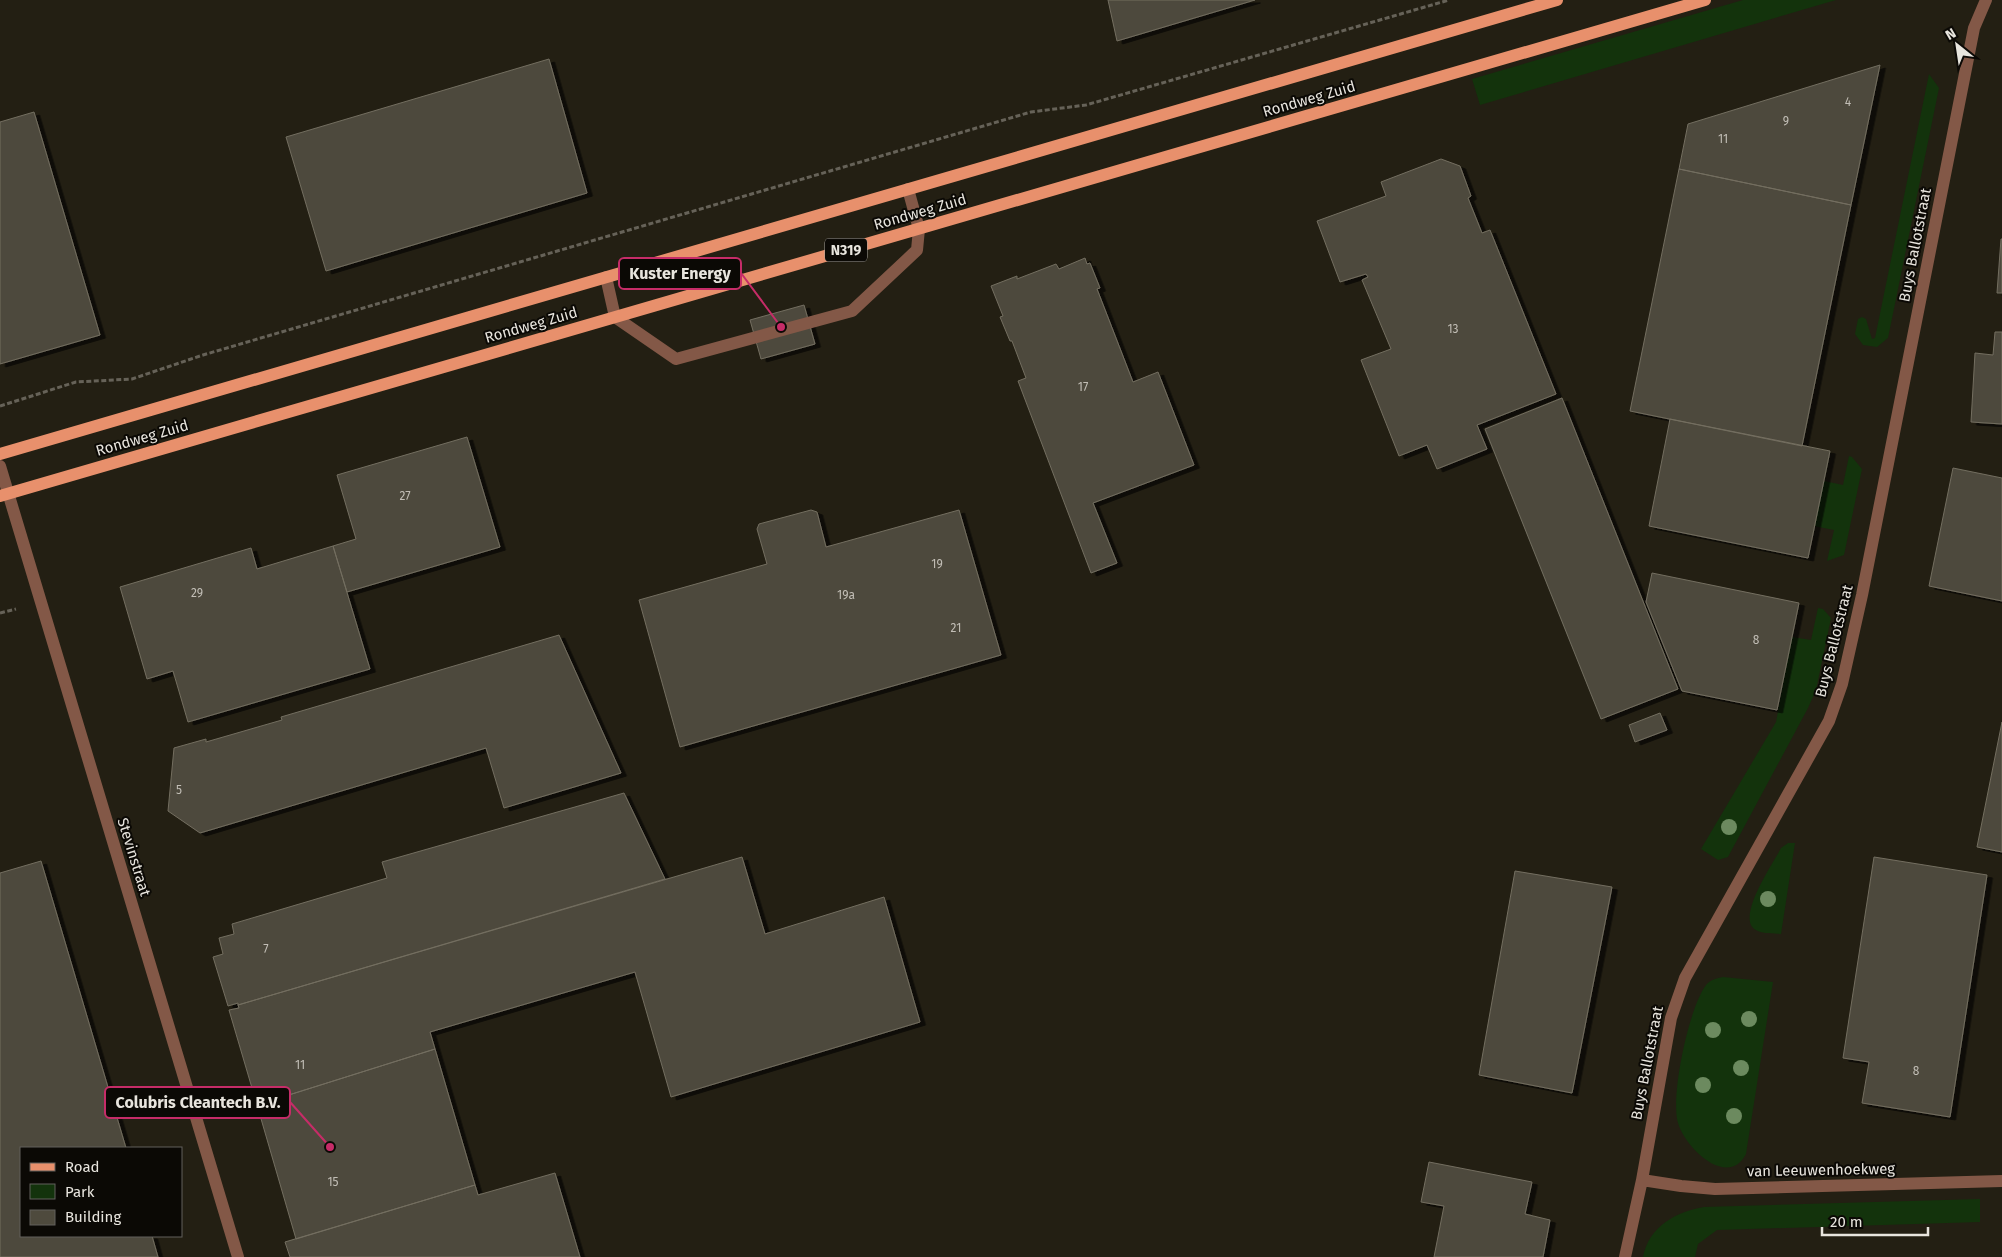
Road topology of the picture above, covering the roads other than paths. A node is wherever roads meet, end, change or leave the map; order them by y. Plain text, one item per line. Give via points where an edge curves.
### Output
1 (1558, 0) edge
2 (1705, 0) edge
3 (1986, 0) edge
4 (908, 189) junction
5 (918, 229) junction
6 (606, 277) junction
7 (616, 317) junction
8 (0, 454) edge
9 (0, 466) edge
10 (4, 495) edge
11 (1642, 1180) junction
12 (2002, 1182) edge
13 (238, 1257) edge
14 (1625, 1257) edge

1 - 4 main road, Rondweg Zuid
2 - 5 main road, Rondweg Zuid / N319
3 - 11 street, Buys Ballotstraat via 1974,28 1842,684 1828,722 1685,978 1671,1018
4 - 5 street
4 - 6 main road, Rondweg Zuid
5 - 7 main road, Rondweg Zuid / N319
5 - 7 street via 917,250 852,311 676,359
6 - 7 street
6 - 8 main road, Rondweg Zuid
7 - 10 main road, Rondweg Zuid / N319
9 - 10 street, Stevinstraat
10 - 13 street, Stevinstraat
11 - 12 street, van Leeuwenhoekweg via 1715,1189
11 - 14 street, Buys Ballotstraat

